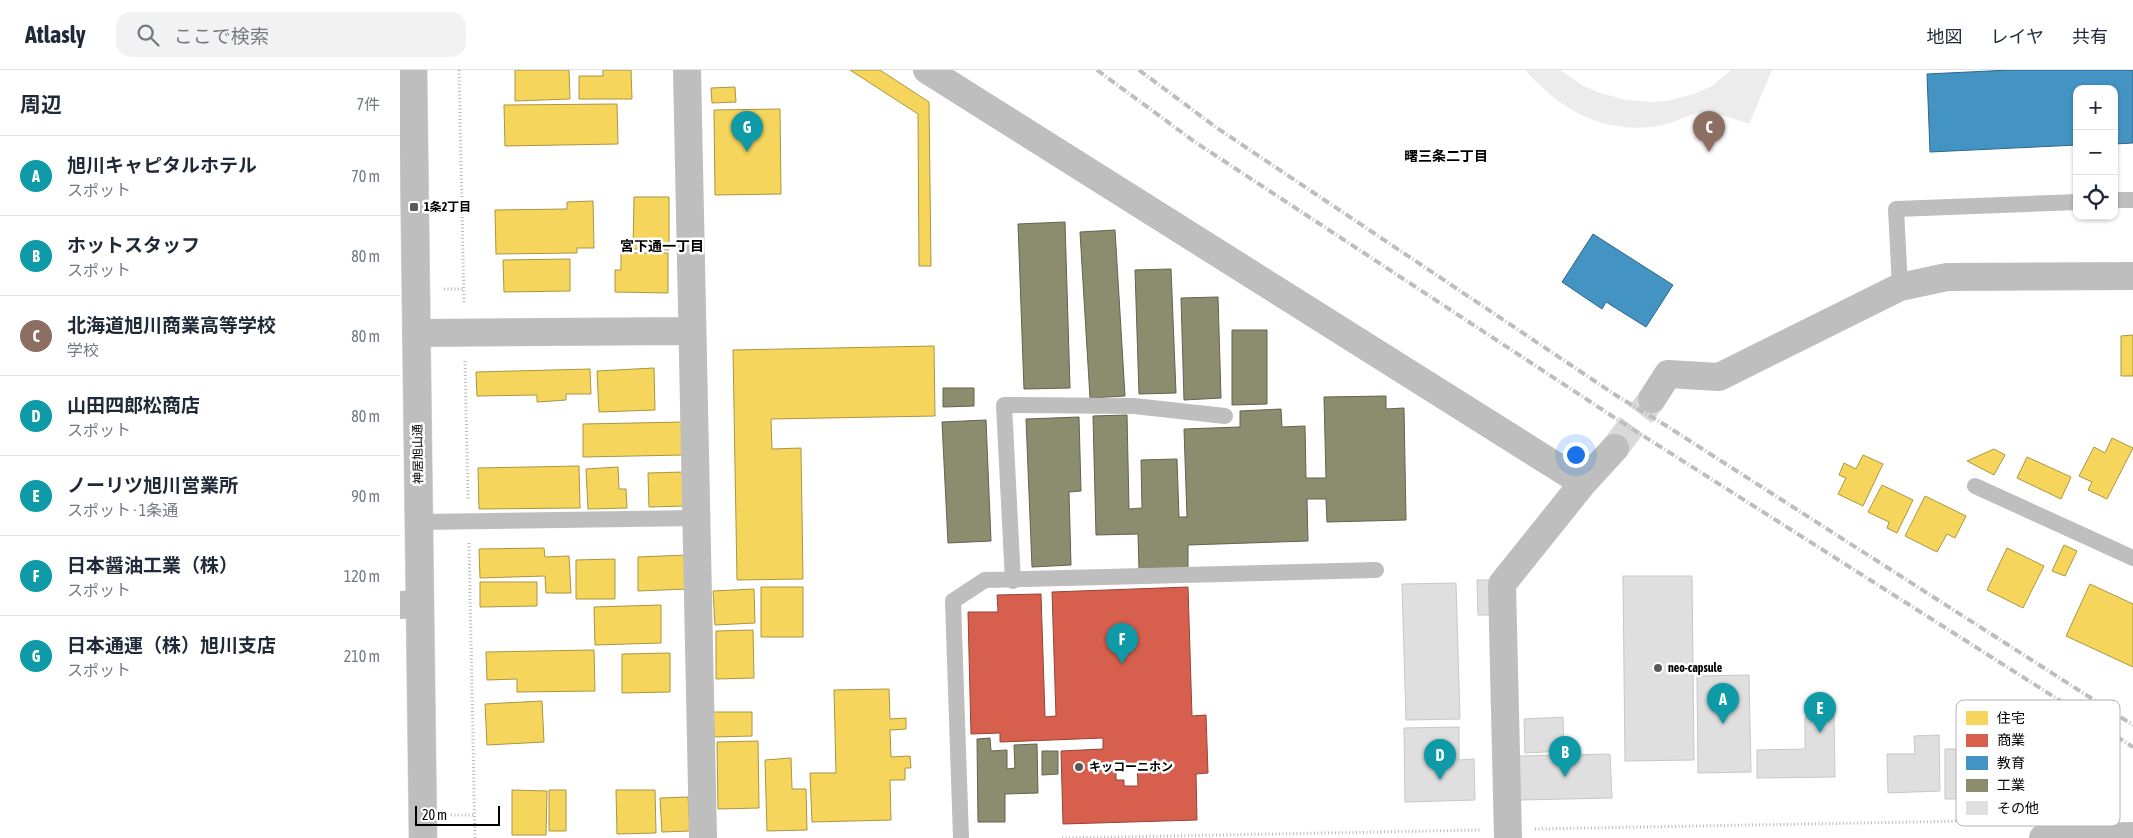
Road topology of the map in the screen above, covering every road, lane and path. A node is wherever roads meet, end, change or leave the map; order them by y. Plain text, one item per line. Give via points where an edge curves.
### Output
1 (413, 70) edge
2 (459, 70) edge
3 (687, 70) edge
4 (927, 70) edge
5 (2118, 200) edge
6 (2133, 200) edge
7 (2073, 202) edge
8 (2133, 276) edge
9 (1900, 287) junction
10 (464, 332) junction
11 (691, 332) junction
12 (416, 333) junction
13 (1652, 400) tunnel mouth
14 (1224, 416) dead end
15 (1615, 448) tunnel mouth
16 (1583, 483) junction
17 (1975, 486) dead end
18 (468, 500) dead end
19 (696, 518) junction
20 (418, 522) junction
21 (469, 539) dead end
22 (2133, 558) edge
23 (1376, 570) dead end
24 (1013, 581) junction
25 (410, 604) edge
26 (2034, 829) edge
27 (1508, 834) edge
28 (2133, 836) edge
29 (423, 838) edge
30 (475, 838) edge
31 (703, 838) edge
32 (961, 838) edge
33 (1062, 838) edge

1 - 12 main road, 神居旭山通
2 - 10 path
3 - 11 main road
4 - 16 main road
5 - 6 lane
7 - 9 lane via 1896,209
8 - 9 main road via 1947,277
9 - 13 main road via 1719,377 1668,374
10 - 11 main road
10 - 12 main road
10 - 18 path
11 - 19 main road
12 - 20 main road, 神居旭山通
14 - 24 lane via 1134,406 1004,405
15 - 16 main road
16 - 27 main road via 1502,584
17 - 22 lane
19 - 20 lane
19 - 31 main road
20 - 25 main road, 神居旭山通
21 - 30 path
23 - 24 lane
24 - 32 lane via 985,580 953,601
25 - 29 main road, 神居旭山通
26 - 27 path
26 - 28 main road
27 - 33 path

